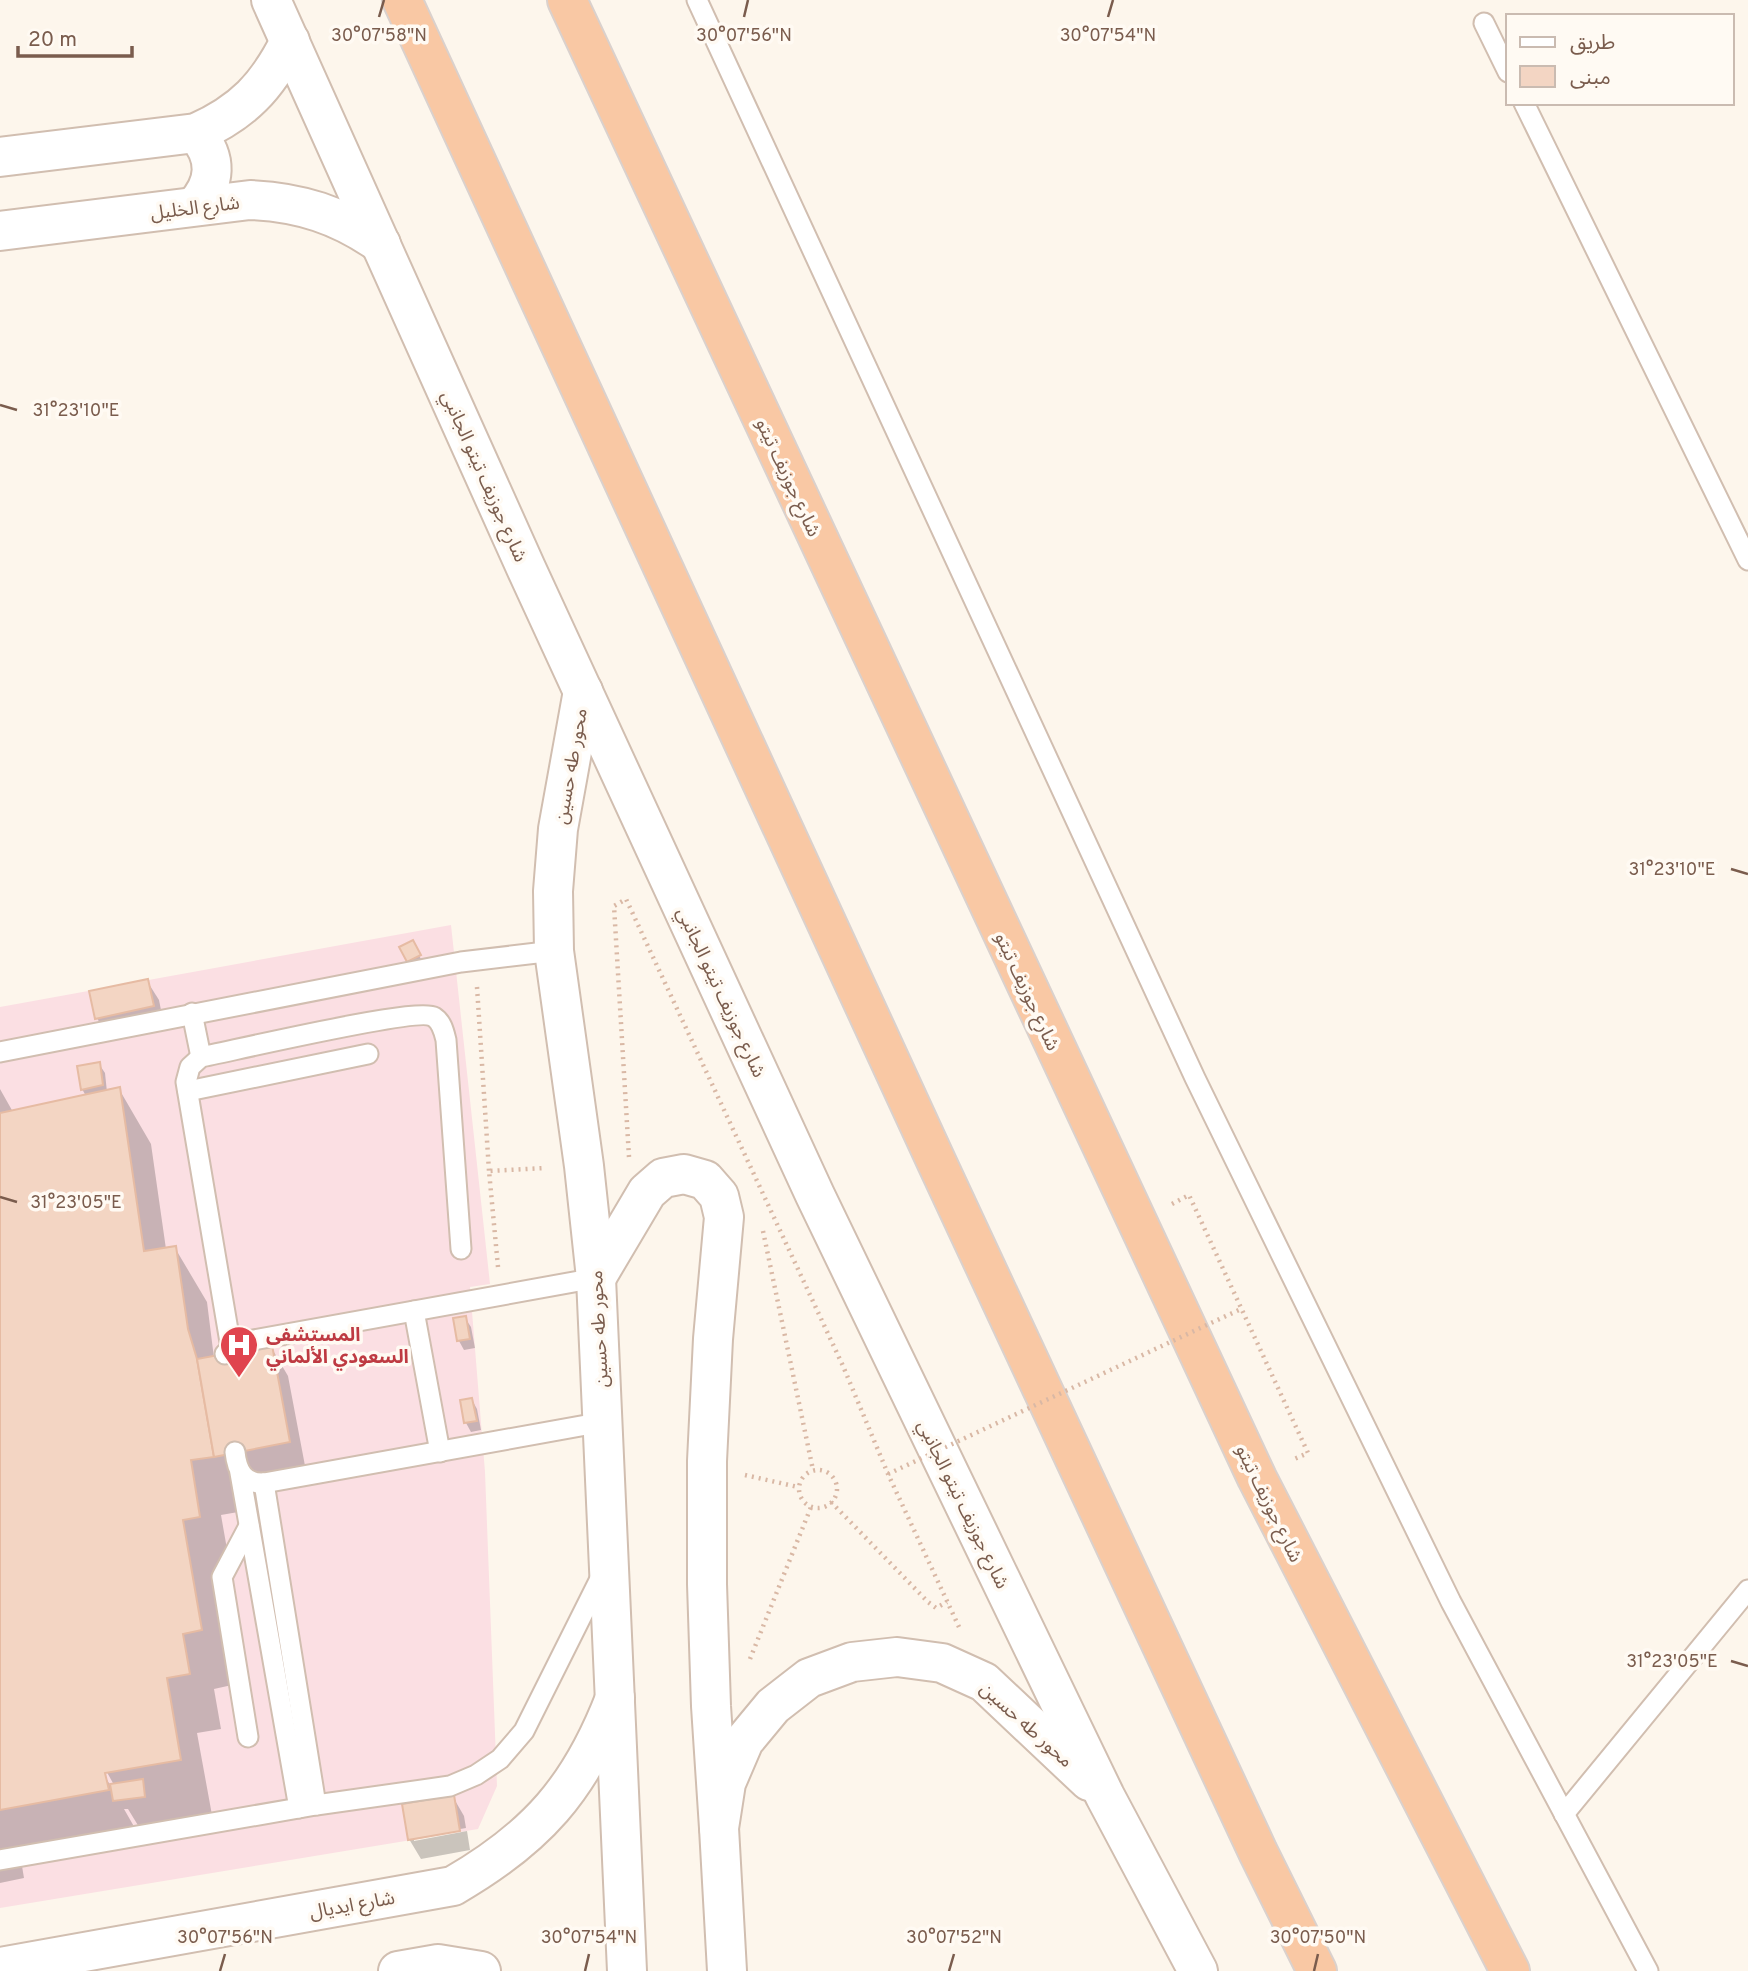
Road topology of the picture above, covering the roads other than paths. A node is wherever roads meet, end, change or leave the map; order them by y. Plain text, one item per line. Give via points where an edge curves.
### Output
1 (271, 0) edge
2 (401, 0) edge
3 (567, 0) edge
4 (697, 0) edge
5 (1485, 23) dead end
6 (290, 41) junction
7 (1506, 68) edge
8 (1525, 105) edge
9 (196, 133) junction
10 (0, 157) edge
11 (195, 206) junction
12 (0, 231) edge
13 (381, 244) junction
14 (1748, 560) edge
15 (583, 691) junction
16 (554, 951) junction
17 (192, 1013) junction
18 (0, 1052) edge
19 (368, 1054) dead end
20 (201, 1057) junction
21 (188, 1091) junction
22 (461, 1249) dead end
23 (596, 1278) junction
24 (414, 1311) junction
25 (603, 1422) junction
26 (235, 1452) dead end
27 (439, 1452) junction
28 (240, 1474) junction
29 (264, 1483) junction
30 (249, 1526) junction
31 (610, 1559) junction
32 (1748, 1590) edge
33 (615, 1698) junction
34 (248, 1737) dead end
35 (1105, 1796) junction
36 (308, 1806) junction
37 (1564, 1814) junction
38 (719, 1828) junction
39 (0, 1860) edge
40 (0, 1967) edge
41 (398, 1971) edge
42 (481, 1971) edge
43 (627, 1971) edge
44 (727, 1971) edge
45 (1198, 1971) edge
46 (1317, 1971) edge
47 (1510, 1971) edge
48 (1648, 1971) edge

1 - 6 street, شارع جوزيف تيتو الجانبي
2 - 46 highway via 948,1188
3 - 47 highway, شارع جوزيف تيتو via 1257,1478
4 - 37 lane via 1195,1078 1412,1525
5 - 7 lane
6 - 9 street via 259,92 219,123
6 - 13 street, شارع جوزيف تيتو الجانبي
8 - 14 lane
9 - 10 street
9 - 11 street via 211,157 213,171
11 - 12 street, شارع الخليل
11 - 13 street, شارع الخليل via 281,201 333,216
13 - 15 street, شارع جوزيف تيتو الجانبي
15 - 16 street, محور طه حسين via 558,829
15 - 35 street, شارع جوزيف تيتو الجانبي via 816,1195
16 - 17 lane via 475,960
16 - 23 street, محور طه حسين
17 - 18 lane
17 - 20 lane
19 - 21 lane
20 - 21 lane via 187,1074
20 - 22 lane via 363,1024 416,1015 434,1017 446,1040
21 - 24 lane via 228,1351 237,1343
23 - 24 lane
23 - 25 street, محور طه حسين
23 - 38 street via 647,1192 663,1178 684,1174 705,1180 719,1196 724,1217 713,1339 707,1584
24 - 27 lane
25 - 27 lane
25 - 31 street, محور طه حسين
26 - 28 lane
27 - 29 lane
28 - 29 lane
28 - 30 lane
29 - 36 lane
30 - 34 lane via 222,1577
30 - 36 lane
31 - 33 street, محور طه حسين
31 - 36 lane via 524,1731 500,1759 450,1786
32 - 37 lane
33 - 40 street, شارع ايديال via 586,1763 566,1793 514,1846 453,1886
33 - 43 street, محور طه حسين
35 - 38 street, محور طه حسين via 984,1682 942,1663 897,1657 852,1662 809,1678 772,1706 744,1741 726,1783
35 - 45 street, شارع جوزيف تيتو الجانبي
36 - 39 lane
37 - 48 lane
38 - 44 street, محور طه حسين
41 - 42 street via 438,1964

